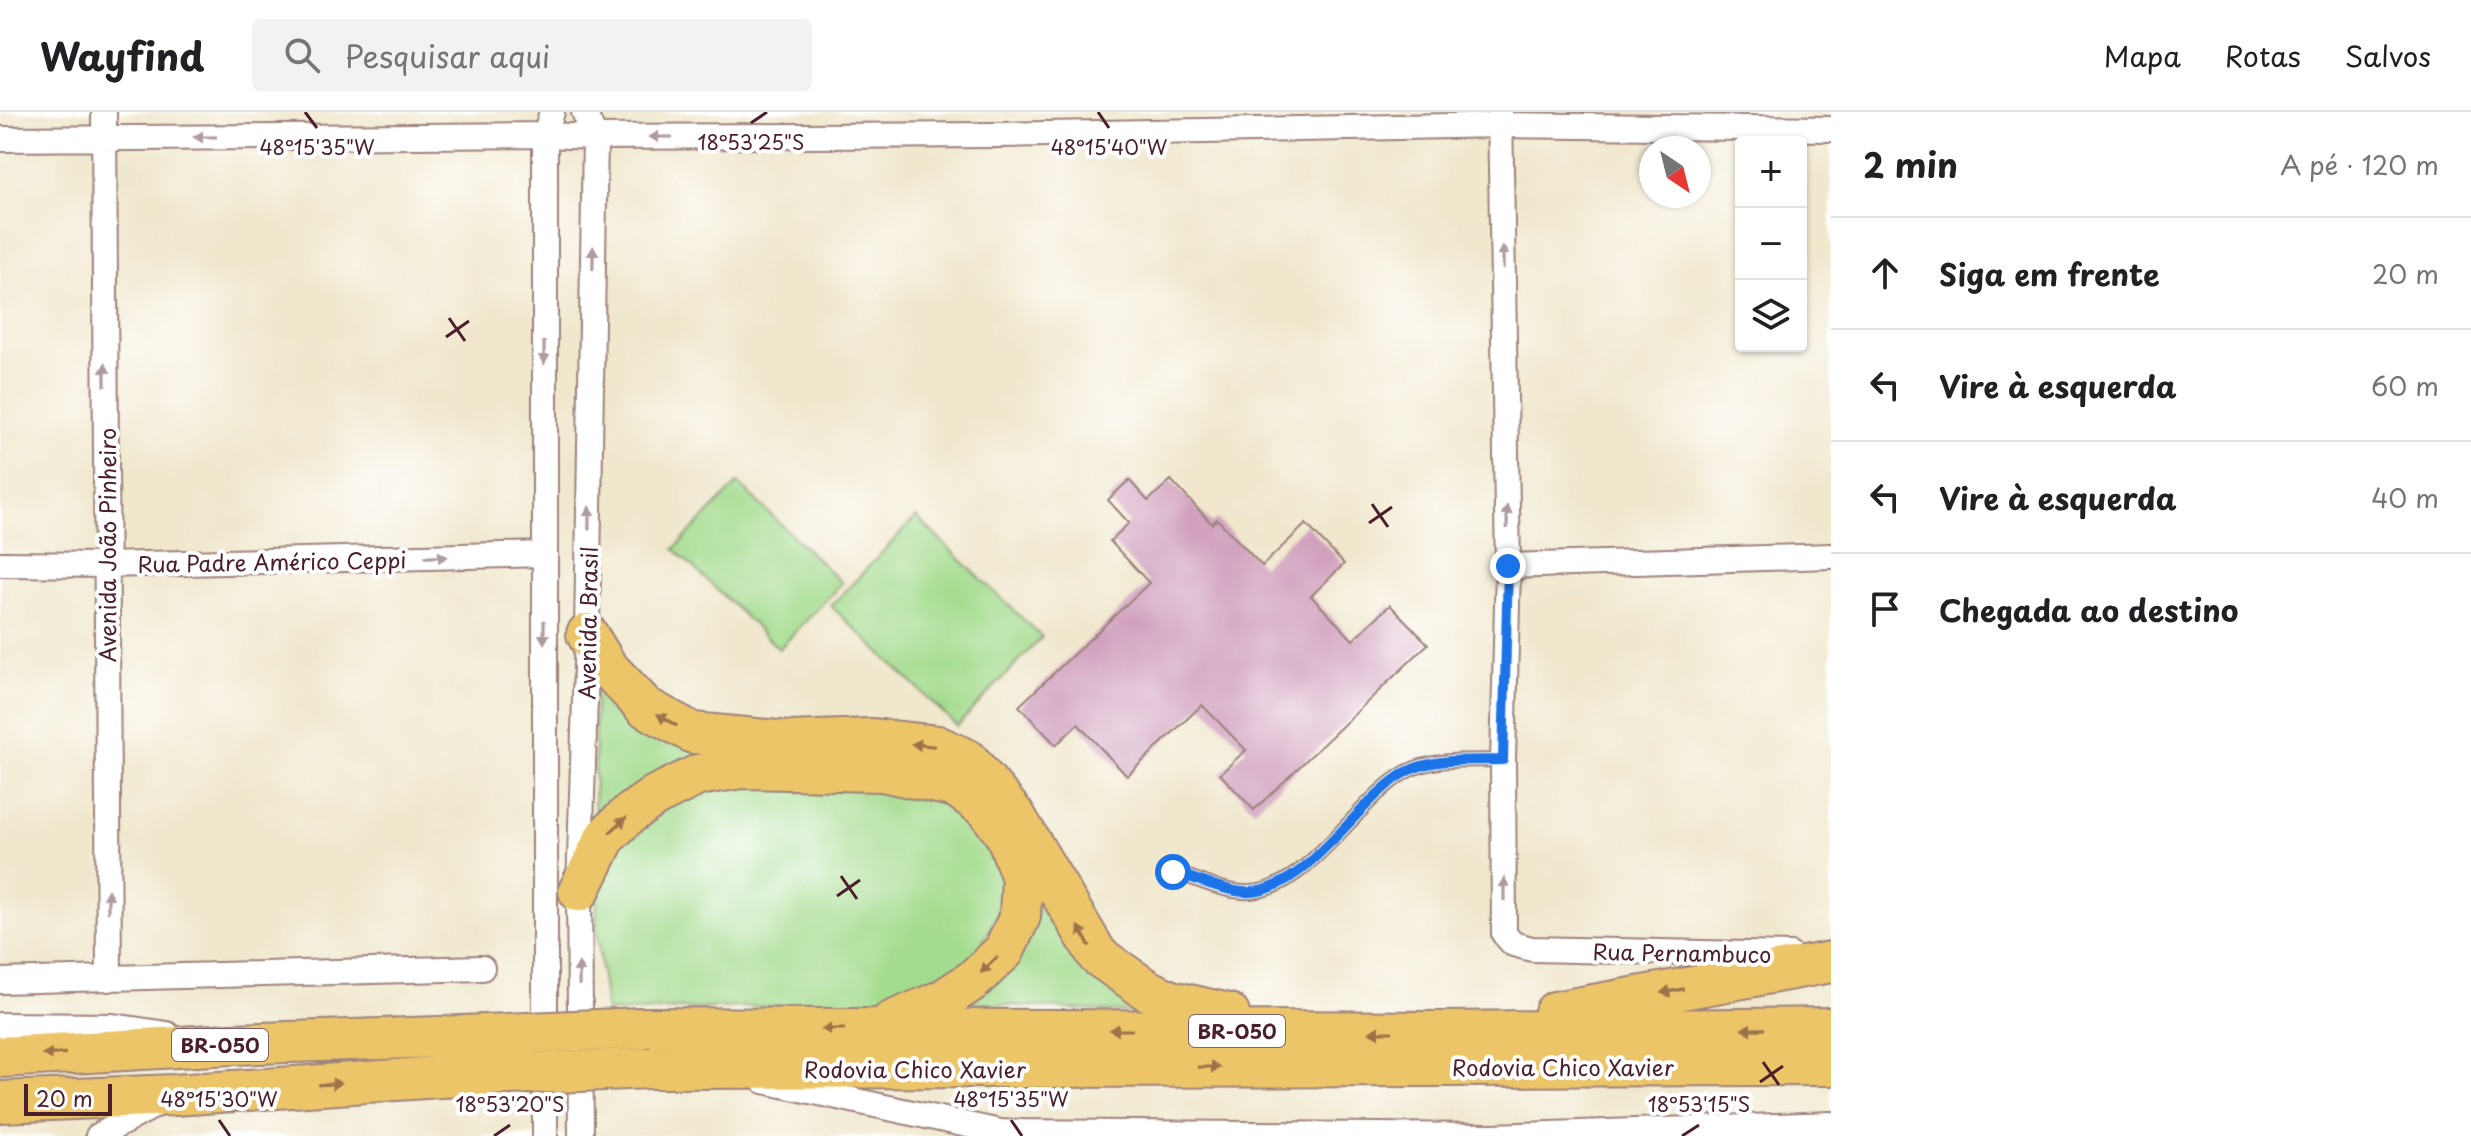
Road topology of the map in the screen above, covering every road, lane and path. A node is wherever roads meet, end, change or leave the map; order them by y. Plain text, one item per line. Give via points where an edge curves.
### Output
1 (104, 112) edge
2 (584, 112) edge
3 (1500, 119) edge
4 (548, 123) edge
5 (998, 124) edge
6 (1831, 129) edge
7 (595, 137) junction
8 (103, 138) junction
9 (0, 139) edge
10 (544, 554) junction
11 (1831, 556) edge
12 (0, 564) edge
13 (106, 565) junction
14 (1508, 566) junction
15 (587, 634) junction
16 (1503, 760) junction
17 (1173, 872) dead end
18 (579, 891) junction
19 (1831, 959) edge
20 (482, 968) dead end
21 (109, 979) junction
22 (0, 981) edge
23 (0, 1025) edge
24 (1831, 1028) edge
25 (876, 1029) junction
26 (1303, 1031) junction
27 (1442, 1032) junction
28 (232, 1044) junction
29 (0, 1057) edge
30 (1831, 1065) edge
31 (711, 1069) junction
32 (174, 1095) junction
33 (0, 1102) edge
34 (1831, 1124) edge
35 (1000, 1134) edge
36 (98, 1136) edge
37 (545, 1136) edge
38 (581, 1136) edge
39 (1492, 1136) edge

1 - 8 street, Avenida João Pinheiro
2 - 7 street, Avenida Brasil
3 - 5 street
3 - 6 street
14 -> 3 street
4 - 7 street
4 -> 8 street
4 -> 10 street, Avenida Brasil
5 -> 7 street
15 -> 7 street, Avenida Brasil
8 - 9 street
13 -> 8 street, Avenida João Pinheiro
13 -> 10 street, Rua Padre Américo Ceppi
10 -> 37 street, Avenida Brasil
11 - 14 street
12 - 13 street, Rua Padre Américo Ceppi
21 -> 13 street, Avenida João Pinheiro
14 - 16 street
15 - 18 street, Avenida Brasil
26 -> 15 highway via 1171,1001 1106,963 1089,945 1015,816 968,760 937,746 871,739 789,742 693,733 645,707 607,667
16 - 17 lane via 1432,763 1407,771 1294,876 1269,891 1242,892
19 -> 16 street, Rua Pernambuco via 1532,949 1513,944 1504,934
18 -> 25 highway via 606,836 655,796 698,775 741,768 882,771 956,787 987,809 1007,837 1022,878 1020,916 1004,951 972,981 943,1000
38 -> 18 street, Avenida Brasil
19 -> 27 highway
20 - 21 street
21 - 22 street
23 - 28 street via 113,1026
24 -> 27 highway, Rodovia Chico Xavier / BR-050
26 -> 25 highway, Rodovia Chico Xavier / BR-050
25 -> 28 highway, Rodovia Chico Xavier / BR-050, bridge via 642,1028
27 -> 26 highway, Rodovia Chico Xavier / BR-050
28 -> 29 highway, Rodovia Chico Xavier / BR-050
31 -> 30 highway, Rodovia Chico Xavier / BR-050
32 -> 31 highway, Rodovia Chico Xavier / BR-050, bridge via 440,1077
31 - 35 street
32 - 33 highway, Rodovia Chico Xavier / BR-050
32 - 36 street
34 - 39 street
35 - 39 street

